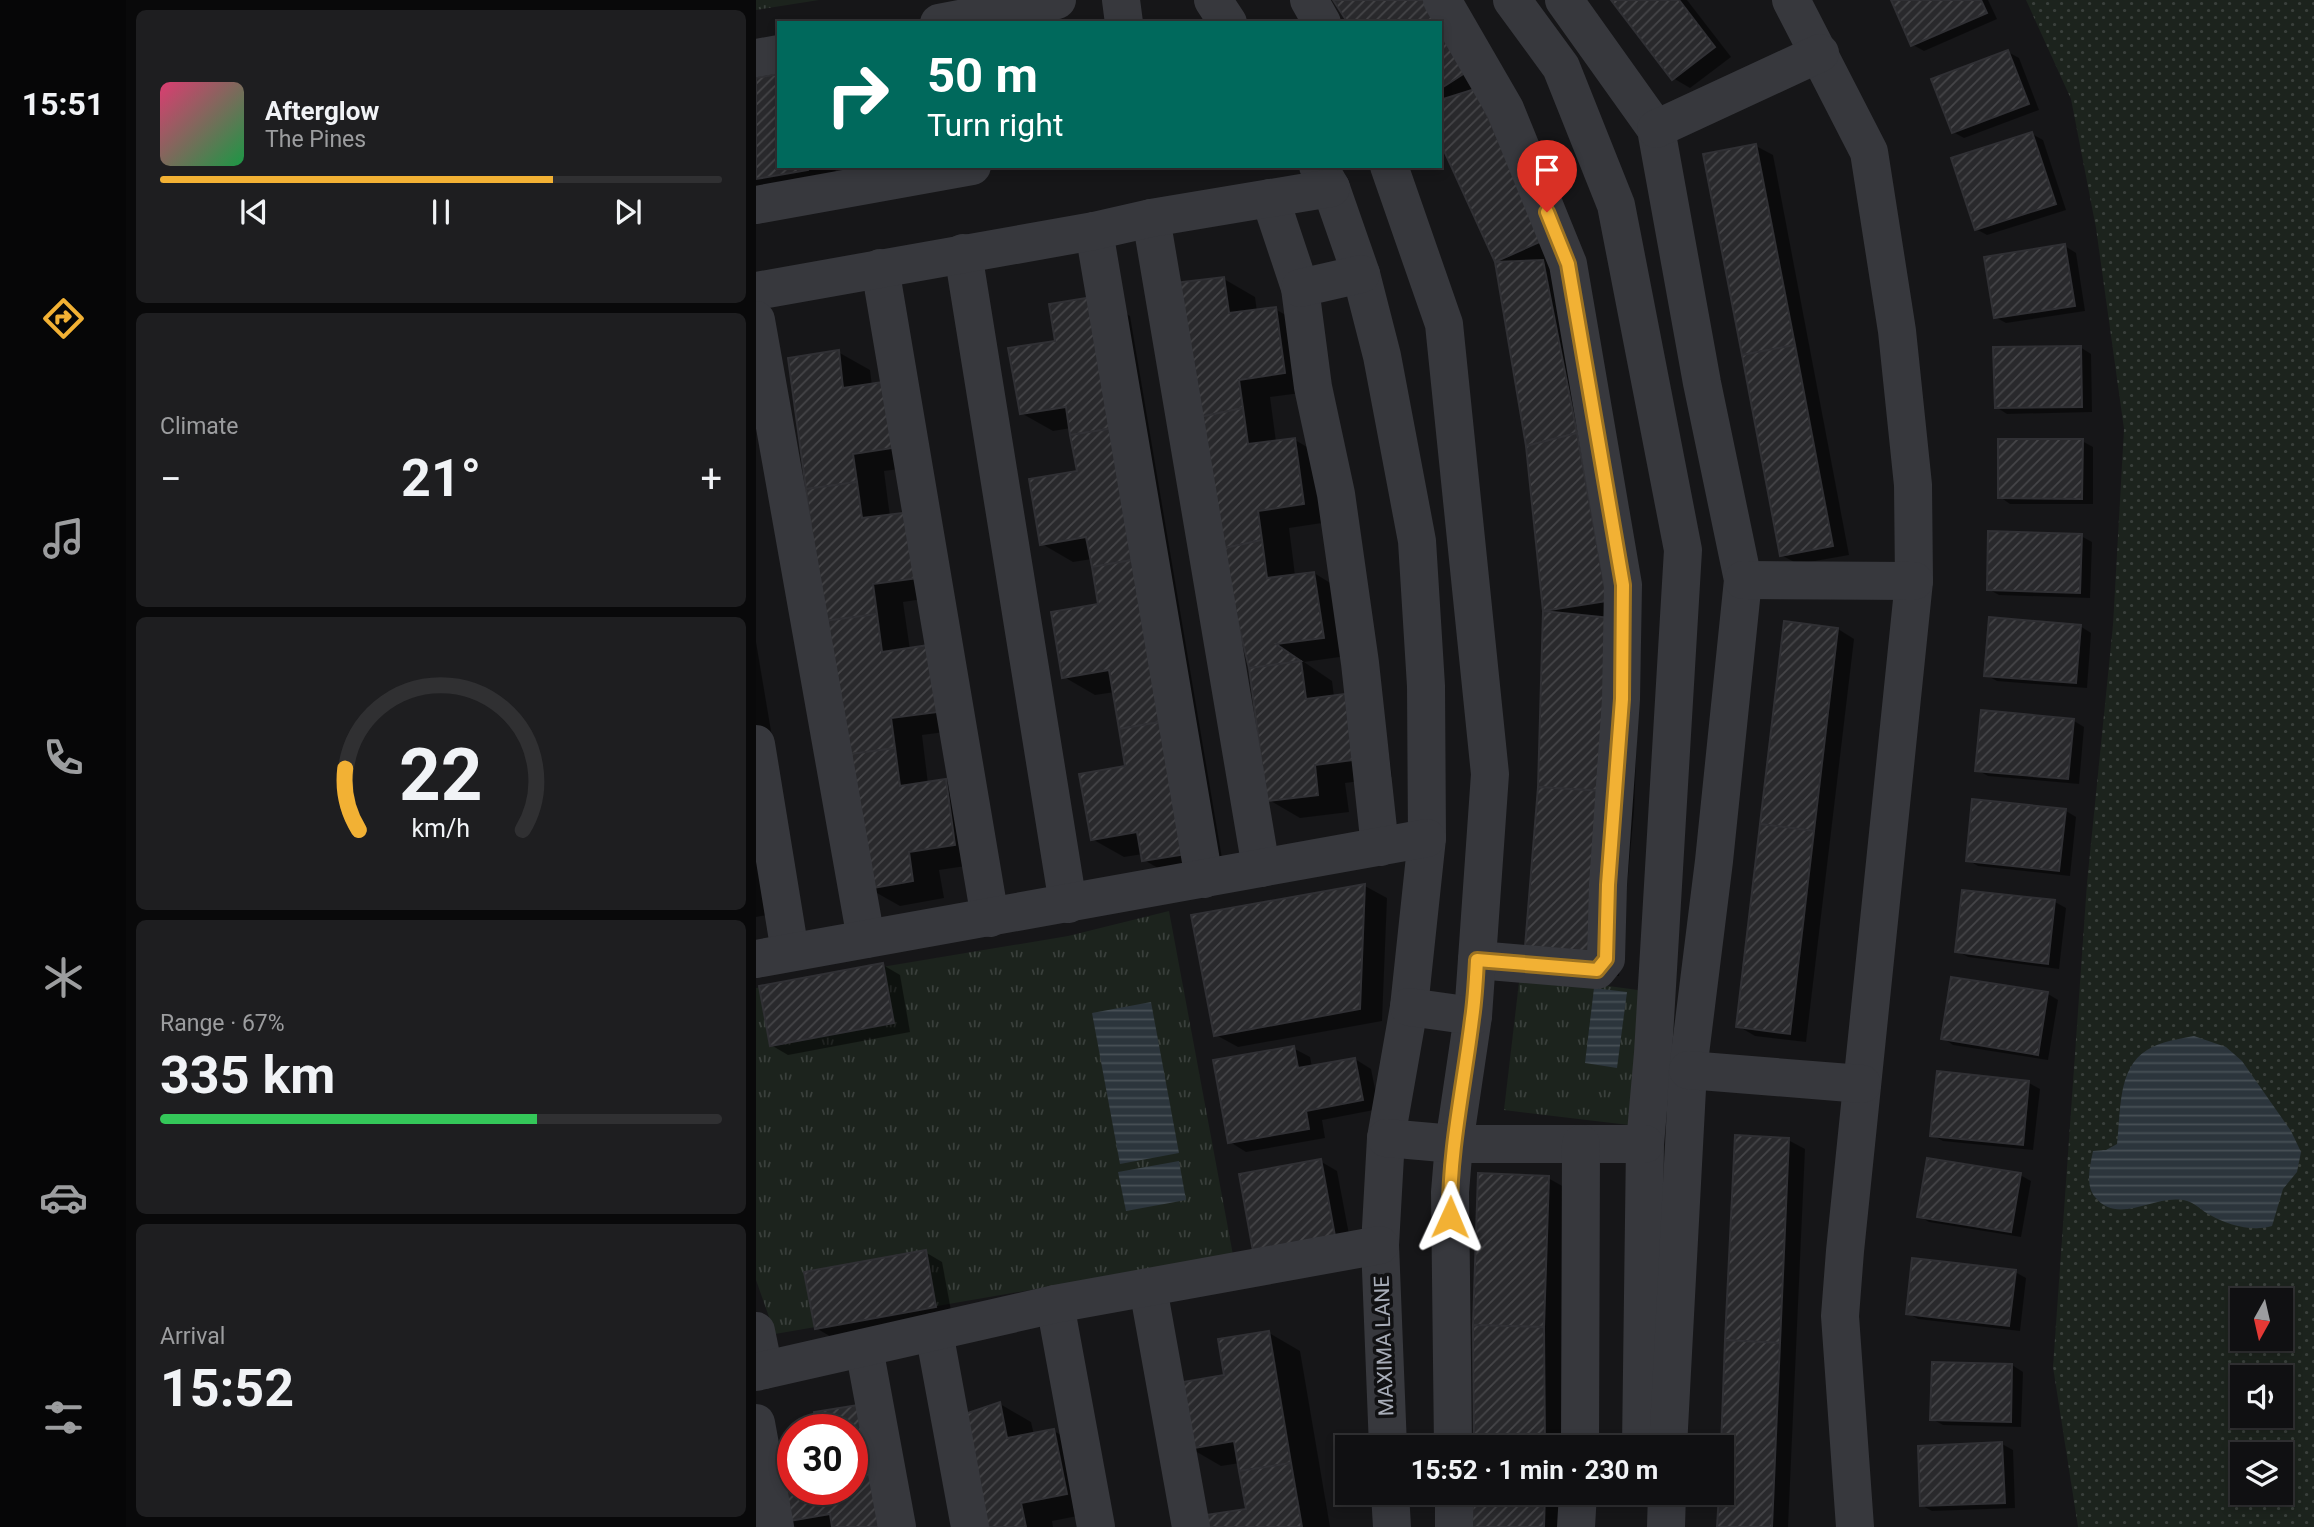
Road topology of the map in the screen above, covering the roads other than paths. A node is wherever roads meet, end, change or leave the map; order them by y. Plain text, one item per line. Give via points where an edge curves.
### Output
1 (1057, 0) edge
2 (1121, 0) edge
3 (1213, 0) edge
4 (1309, 0) edge
5 (1442, 0) edge
6 (1512, 0) edge
7 (1564, 0) edge
8 (1791, 0) edge
9 (949, 21) edge
10 (1124, 21) edge
11 (1227, 21) edge
12 (1321, 21) edge
13 (1820, 53) junction
14 (777, 54) edge
15 (756, 58) edge
16 (1656, 129) junction
17 (961, 168) edge
18 (1390, 168) edge
19 (1324, 177) edge
20 (1270, 198) junction
21 (756, 205) edge
22 (1151, 218) junction
23 (1094, 231) junction
24 (963, 253) junction
25 (880, 268) junction
26 (1362, 274) junction
27 (1300, 288) junction
28 (756, 291) edge
29 (756, 320) edge
30 (1743, 580) junction
31 (1914, 581) junction
32 (756, 744) edge
33 (1427, 838) junction
34 (1380, 846) junction
35 (1261, 868) junction
36 (1204, 879) junction
37 (1068, 904) junction
38 (990, 918) junction
39 (866, 939) junction
40 (773, 955) edge
41 (1477, 960) junction
42 (1409, 1007) junction
43 (1473, 1016) junction
44 (1688, 1070) junction
45 (1862, 1084) junction
46 (1386, 1138) junction
47 (1454, 1144) junction
48 (1581, 1144) junction
49 (1645, 1144) junction
50 (1380, 1245) junction
51 (1148, 1287) junction
52 (1055, 1304) junction
53 (756, 1331) edge
54 (934, 1332) junction
55 (864, 1348) junction
56 (760, 1371) edge
57 (756, 1423) edge
58 (1388, 1435) edge
59 (1453, 1435) edge
60 (1580, 1435) edge
61 (1641, 1435) edge
62 (1669, 1435) edge
63 (1391, 1505) edge
64 (1454, 1505) edge
65 (1577, 1505) edge
66 (1641, 1505) edge
67 (1667, 1505) edge
68 (775, 1527) edge
69 (897, 1527) edge
70 (970, 1527) edge
71 (1096, 1527) edge
72 (1191, 1527) edge
73 (1392, 1527) edge
74 (1454, 1527) edge
75 (1576, 1527) edge
76 (1640, 1527) edge
77 (1666, 1527) edge
78 (1855, 1527) edge

1 - 9 street
2 - 10 street
3 - 11 street
4 - 12 street
5 - 41 street via 1505,109 1568,264 1623,585 1622,699 1606,959 1597,970
6 - 49 street via 1561,67 1616,205 1683,550
7 - 16 street
8 - 13 street
13 - 16 street
13 - 31 street via 1869,152 1897,331 1913,485
14 - 15 street
16 - 30 street
17 - 21 street
18 - 41 street via 1444,324 1490,775
19 - 20 street
19 - 26 street, MAXIMA LANE
20 - 22 street
20 - 27 street
22 - 23 street
22 - 35 street
23 - 24 street
23 - 36 street
24 - 25 street
24 - 37 street
25 - 28 street
25 - 38 street
26 - 27 street
26 - 33 street, MAXIMA LANE via 1417,541 1426,686
27 - 34 street via 1312,387 1338,507
29 - 39 street
30 - 31 street
30 - 44 street
31 - 45 street
32 - 40 street
33 - 34 street
33 - 42 street, MAXIMA LANE
34 - 35 street
35 - 36 street
36 - 37 street
37 - 38 street
38 - 39 street
39 - 40 street
41 - 43 street
42 - 43 street
42 - 46 street, MAXIMA LANE
43 - 47 street
44 - 45 street
44 - 62 street
45 - 78 street via 1840,1316
46 - 47 street
46 - 50 street, MAXIMA LANE
47 - 48 street
47 - 59 street via 1450,1192
48 - 49 street
48 - 60 street
49 - 61 street
50 - 51 street
50 - 58 street, MAXIMA LANE
51 - 52 street
51 - 72 street
52 - 54 street
52 - 71 street
53 - 56 street
54 - 55 street
54 - 70 street
55 - 56 street
55 - 69 street
57 - 68 street
63 - 73 street
64 - 74 street
65 - 75 street
66 - 76 street
67 - 77 street

